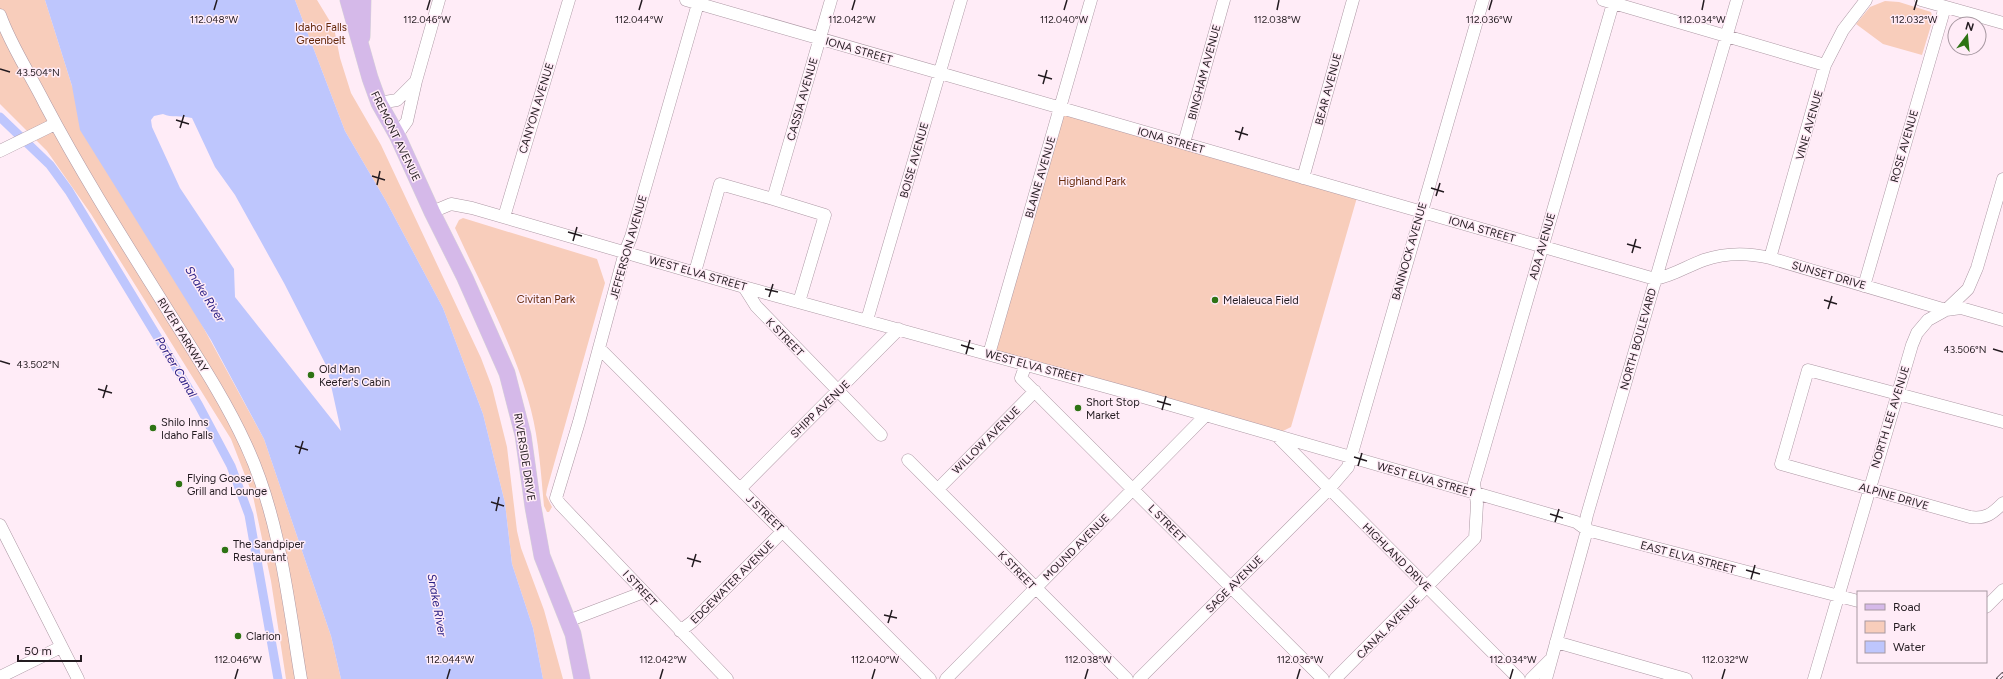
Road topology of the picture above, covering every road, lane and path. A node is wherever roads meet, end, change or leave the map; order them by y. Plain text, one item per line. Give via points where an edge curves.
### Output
1 (348, 0) edge
2 (363, 0) edge
3 (439, 0) edge
4 (569, 0) edge
5 (831, 0) edge
6 (961, 0) edge
7 (1091, 0) edge
8 (1224, 0) edge
9 (1353, 0) edge
10 (1483, 0) edge
11 (1737, 0) edge
12 (1866, 0) edge
13 (1921, 0) edge
14 (694, 1) edge
15 (1610, 1) edge
16 (1945, 7) junction
17 (0, 15) edge
18 (2003, 23) edge
19 (1726, 36) junction
20 (820, 39) junction
21 (361, 49) junction
22 (1825, 65) junction
23 (939, 73) junction
24 (416, 81) junction
25 (379, 103) junction
26 (1060, 108) junction
27 (55, 124) junction
28 (397, 135) junction
29 (1184, 144) junction
30 (0, 152) edge
31 (1303, 178) junction
32 (2003, 179) edge
33 (773, 199) junction
34 (429, 206) junction
35 (1420, 212) junction
36 (504, 216) junction
37 (1998, 218) edge
38 (1542, 247) junction
39 (625, 252) junction
40 (1770, 258) junction
41 (694, 272) junction
42 (1655, 280) junction
43 (1864, 286) junction
44 (744, 287) junction
45 (799, 302) junction
46 (1946, 310) junction
47 (867, 320) junction
48 (2003, 320) edge
49 (899, 329) junction
50 (599, 348) junction
51 (989, 354) junction
52 (1026, 364) junction
53 (1035, 391) junction
54 (839, 392) junction
55 (1896, 394) junction
56 (1206, 415) junction
57 (2003, 422) edge
58 (881, 435) dead end
59 (1275, 435) junction
60 (1351, 457) junction
61 (908, 460) dead end
62 (1868, 488) junction
63 (740, 489) junction
64 (938, 489) junction
65 (1134, 489) junction
66 (1329, 489) junction
67 (1475, 493) junction
68 (556, 495) joint
69 (2003, 503) edge
70 (0, 525) edge
71 (1587, 530) junction
72 (783, 531) junction
73 (1231, 587) junction
74 (1427, 587) junction
75 (1034, 588) junction
76 (2003, 590) edge
77 (644, 592) junction
78 (1838, 596) junction
79 (1857, 601) edge
80 (1987, 606) edge
81 (568, 621) junction
82 (680, 631) junction
83 (1556, 642) junction
84 (61, 647) junction
85 (1551, 660) junction
86 (0, 677) edge
87 (78, 679) edge
88 (301, 679) edge
89 (582, 679) edge
90 (727, 679) edge
91 (930, 679) edge
92 (946, 679) edge
93 (1127, 679) edge
94 (1139, 679) edge
95 (1323, 679) edge
96 (1335, 679) edge
97 (1519, 679) edge
98 (1531, 679) edge
99 (1546, 679) edge
100 (1686, 679) edge
101 (1814, 679) edge

1 - 21 main road, FREMONT AVENUE
2 - 21 main road, FREMONT AVENUE
3 - 24 street
4 - 36 street, CANYON AVENUE
5 - 20 street, CASSIA AVENUE
6 - 23 street, BOISE AVENUE
7 - 26 street, BLAINE AVENUE
8 - 29 street, BINGHAM AVENUE
9 - 31 street, BEAR AVENUE
10 - 35 street, BANNOCK AVENUE
11 - 19 street, NORTH BOULEVARD
12 - 22 street, VINE AVENUE via 1843,30
13 - 16 street
14 - 20 street, IONA STREET
14 - 39 street, JEFFERSON AVENUE
15 - 19 street
15 - 38 street, ADA AVENUE
16 - 18 street
16 - 43 street, ROSE AVENUE
17 - 27 street, RIVER PARKWAY
19 - 22 street
19 - 42 street, NORTH BOULEVARD
20 - 23 street, IONA STREET
20 - 33 street, CASSIA AVENUE
21 - 25 main road, FREMONT AVENUE
22 - 40 street, VINE AVENUE
23 - 26 street, IONA STREET
23 - 47 street, BOISE AVENUE
24 - 25 street via 397,100
24 - 28 street via 407,121
25 - 28 main road, FREMONT AVENUE
26 - 29 street, IONA STREET
26 - 51 street, BLAINE AVENUE
27 - 30 street
27 - 88 street, RIVER PARKWAY via 97,198 221,397 247,447 270,512 281,558
28 - 34 main road, FREMONT AVENUE
29 - 31 street, IONA STREET
31 - 35 street, IONA STREET
32 - 37 street, NORTH LEE AVENUE
33 - 41 street via 720,184
33 - 45 street via 825,215
34 - 36 street, WEST ELVA STREET via 451,204
34 - 81 main road, RIVERSIDE DRIVE via 465,278 507,373 524,436 542,556
35 - 38 street, IONA STREET
35 - 60 street, BANNOCK AVENUE
36 - 39 street, WEST ELVA STREET
37 - 46 street, NORTH LEE AVENUE via 1968,289
38 - 42 street, IONA STREET
38 - 67 street, ADA AVENUE via 1474,483
39 - 41 street, WEST ELVA STREET
39 - 50 street, JEFFERSON AVENUE
40 - 42 street, SUNSET DRIVE via 1740,254 1714,257
40 - 43 street, SUNSET DRIVE
41 - 44 street, WEST ELVA STREET
42 - 71 street, NORTH BOULEVARD via 1587,515
43 - 46 street, SUNSET DRIVE
44 - 45 street, WEST ELVA STREET
44 - 54 street, K STREET via 756,306
45 - 47 street, WEST ELVA STREET
46 - 48 street, SUNSET DRIVE via 1961,308
46 - 55 street, NORTH LEE AVENUE via 1928,320 1917,333
47 - 49 street, WEST ELVA STREET
49 - 51 street, WEST ELVA STREET
49 - 54 street, SHIPP AVENUE
50 - 63 street, J STREET
50 - 68 street, JEFFERSON AVENUE
51 - 52 street, WEST ELVA STREET
52 - 53 street, L STREET via 1021,378
52 - 56 street, WEST ELVA STREET
53 - 64 street, WILLOW AVENUE
53 - 65 street, L STREET
54 - 58 street, K STREET
54 - 63 street, SHIPP AVENUE
55 - 57 street
55 - 62 street, NORTH LEE AVENUE
55 - 62 street, ALPINE DRIVE via 1808,370 1780,464
56 - 59 street, WEST ELVA STREET
56 - 65 street, MOUND AVENUE
59 - 60 street, WEST ELVA STREET
59 - 66 street, HIGHLAND DRIVE
60 - 66 street, BANNOCK AVENUE via 1348,467
60 - 67 street, WEST ELVA STREET
61 - 64 street, K STREET
62 - 69 street, ALPINE DRIVE via 1970,518 1983,519 1993,514
62 - 78 street, NORTH LEE AVENUE
63 - 72 street, J STREET
64 - 75 street, K STREET
65 - 73 street, L STREET
65 - 75 street, MOUND AVENUE
66 - 73 street, SAGE AVENUE
66 - 74 street, HIGHLAND DRIVE
67 - 71 street, WEST ELVA STREET via 1576,522
67 - 74 street, CANAL AVENUE via 1475,538
68 - 77 street, I STREET via 556,500
70 - 84 street
71 - 78 street, EAST ELVA STREET
71 - 83 street, NORTH BOULEVARD
72 - 82 street, EDGEWATER AVENUE
72 - 91 street, J STREET
73 - 94 street, SAGE AVENUE
73 - 95 street, L STREET
74 - 96 street, CANAL AVENUE
74 - 97 street, HIGHLAND DRIVE
75 - 92 street, MOUND AVENUE
75 - 93 street, K STREET
76 - 80 street
77 - 81 street
77 - 82 street, I STREET
78 - 79 street, EAST ELVA STREET
78 - 101 street, NORTH LEE AVENUE
81 - 89 main road, RIVERSIDE DRIVE
82 - 90 street, I STREET
83 - 85 street, NORTH BOULEVARD
83 - 100 street
84 - 86 street
84 - 87 street
85 - 98 street
85 - 99 street, NORTH BOULEVARD

